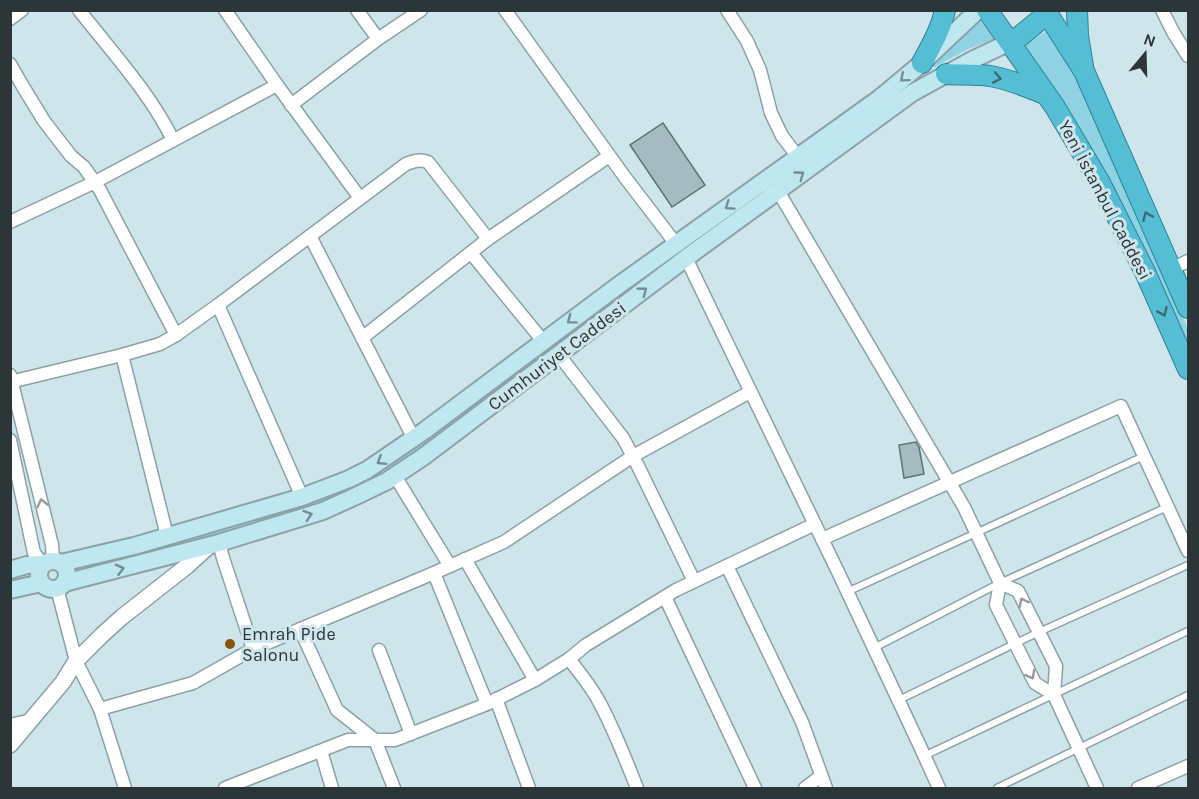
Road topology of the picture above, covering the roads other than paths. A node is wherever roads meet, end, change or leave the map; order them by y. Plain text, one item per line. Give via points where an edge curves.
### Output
1 (22, 10) edge
2 (79, 10) edge
3 (225, 10) edge
4 (357, 10) edge
5 (421, 10) edge
6 (506, 10) edge
7 (727, 10) edge
8 (945, 10) edge
9 (978, 10) edge
10 (987, 10) edge
11 (1077, 10) edge
12 (1162, 10) edge
13 (1046, 12) edge
14 (10, 19) edge
15 (378, 39) junction
16 (1010, 42) junction
17 (1188, 56) edge
18 (922, 63) junction
19 (10, 64) edge
20 (1084, 71) junction
21 (946, 74) junction
22 (277, 85) junction
23 (1045, 94) junction
24 (291, 105) junction
25 (173, 141) junction
26 (609, 156) junction
27 (798, 157) junction
28 (95, 182) junction
29 (778, 191) junction
30 (360, 198) junction
31 (10, 222) edge
32 (310, 236) junction
33 (488, 239) junction
34 (676, 244) junction
35 (471, 253) junction
36 (686, 258) junction
37 (1180, 265) edge
38 (218, 305) junction
39 (1188, 308) edge
40 (176, 335) junction
41 (362, 338) junction
42 (543, 341) junction
43 (122, 355) junction
44 (559, 355) junction
45 (1188, 369) edge
46 (11, 380) edge
47 (750, 392) junction
48 (414, 439) junction
49 (10, 440) edge
50 (633, 456) junction
51 (1144, 456) junction
52 (395, 476) junction
53 (950, 483) junction
54 (302, 497) junction
55 (1168, 507) junction
56 (815, 524) junction
57 (976, 533) junction
58 (167, 536) junction
59 (822, 539) junction
60 (215, 544) junction
61 (1188, 551) edge
62 (465, 559) junction
63 (52, 563) junction
64 (1188, 565) edge
65 (450, 566) junction
66 (727, 566) junction
67 (10, 570) edge
68 (434, 573) junction
69 (694, 581) junction
70 (1000, 583) junction
71 (54, 585) junction
72 (10, 590) edge
73 (848, 592) junction
74 (665, 597) junction
75 (300, 629) junction
76 (1188, 631) edge
77 (1039, 633) junction
78 (1015, 644) junction
79 (874, 648) junction
80 (253, 649) junction
81 (379, 650) dead end
82 (569, 659) junction
83 (76, 661) junction
84 (535, 680) junction
85 (1054, 695) junction
86 (1188, 695) edge
87 (898, 700) junction
88 (491, 701) junction
89 (100, 709) junction
90 (32, 720) junction
91 (10, 725) edge
92 (411, 734) junction
93 (375, 740) junction
94 (10, 745) edge
95 (1079, 749) junction
96 (321, 751) junction
97 (924, 756) junction
98 (1188, 766) edge
99 (821, 776) junction
100 (246, 785) edge
101 (125, 789) edge
102 (225, 789) edge
103 (332, 789) edge
104 (394, 789) edge
105 (529, 789) edge
106 (637, 789) edge
107 (755, 789) edge
108 (805, 789) edge
109 (826, 789) edge
110 (939, 789) edge
111 (997, 789) edge
112 (1097, 789) edge
113 (1138, 789) edge

1 - 14 street
2 - 25 street via 163,120
3 - 22 street
4 - 15 street
5 - 15 street
6 - 26 street
7 - 27 street via 760,70 771,113 782,136
8 - 18 highway
9 - 18 main road, Cumhuriyet Caddesi
10 - 16 highway, Yeni İstanbul Caddesi
11 - 20 highway
12 - 17 street
13 - 16 highway
13 - 20 highway, Yeni İstanbul Caddesi
15 - 24 street
16 - 21 main road, Cumhuriyet Caddesi
16 - 23 highway, Yeni İstanbul Caddesi
18 -> 27 main road, Cumhuriyet Caddesi
19 - 28 street via 44,121
37 -> 20 highway, Yeni İstanbul Caddesi
21 -> 23 highway via 1001,78
29 -> 21 main road, Cumhuriyet Caddesi via 912,93
22 - 24 street
22 - 25 street
23 -> 45 highway, Yeni İstanbul Caddesi via 1099,181
24 - 30 street
25 - 28 street
26 - 33 street
26 - 34 street
27 -> 34 main road, Cumhuriyet Caddesi
28 - 31 street
28 - 40 street
29 - 36 main road, Cumhuriyet Caddesi
29 - 53 street
30 - 32 street
30 - 33 street via 406,164 422,160 428,162
32 - 38 street
32 - 41 street
33 - 35 street
34 - 36 main road
34 -> 42 main road, Cumhuriyet Caddesi
35 - 41 street
35 - 42 street
44 -> 36 main road, Cumhuriyet Caddesi
36 - 47 street
37 - 39 highway, Yeni İstanbul Caddesi
38 - 40 street
38 - 54 street
40 - 43 street
41 - 48 street
42 - 48 main road, Cumhuriyet Caddesi
43 - 46 street
43 - 58 street
44 - 50 street
44 - 52 main road, Cumhuriyet Caddesi
63 -> 46 street via 52,545
47 - 50 street
47 - 56 street
48 -> 54 main road, Cumhuriyet Caddesi via 367,470
49 - 63 street via 34,553
50 - 62 street via 504,542
50 - 69 street
51 - 53 street via 1121,406
51 - 55 street
51 - 57 lane
60 -> 52 main road, Cumhuriyet Caddesi via 332,507
52 - 65 street
53 - 57 street
53 - 59 street
54 - 58 main road, Cumhuriyet Caddesi
55 - 61 street
55 - 70 lane
56 - 59 street
56 - 66 street
57 - 70 street
57 - 73 lane
58 - 63 main road, Cumhuriyet Caddesi
59 - 73 street
71 -> 60 main road, Cumhuriyet Caddesi
60 - 80 street
60 - 83 street via 122,617
62 - 65 street
62 - 84 street
63 - 67 main road, Cumhuriyet Caddesi
63 - 71 main road via 39,575
63 - 71 main road via 66,569 67,576
64 - 77 lane
65 - 68 street
66 - 69 street
66 - 99 street via 790,694
68 - 75 street
68 - 88 street
69 - 74 street
77 -> 70 street via 1018,591
70 - 78 street via 996,605
70 - 79 lane
71 - 72 main road, Cumhuriyet Caddesi
71 - 83 street
73 - 79 street
74 - 82 street
74 - 107 street
75 - 80 street
75 - 93 street via 337,710
76 - 85 lane
77 - 78 lane
77 - 85 street via 1056,666
78 -> 85 street via 1035,683
78 - 87 lane
79 - 87 street
80 - 89 street via 193,683
81 - 92 street
82 - 84 street
82 - 106 street via 597,698
83 - 89 street
83 - 90 street
84 - 88 street
85 - 95 street
85 - 97 lane
86 - 95 lane
87 - 97 street
88 - 92 street
88 - 105 street
89 - 101 street
90 - 91 street
90 - 94 street
92 - 93 street via 395,740
93 - 96 street via 348,740
93 - 104 street
95 - 111 lane
95 - 112 street
96 - 100 street
96 - 103 street
97 - 110 street
98 - 113 street
99 - 108 street
99 - 109 street
100 - 102 street

